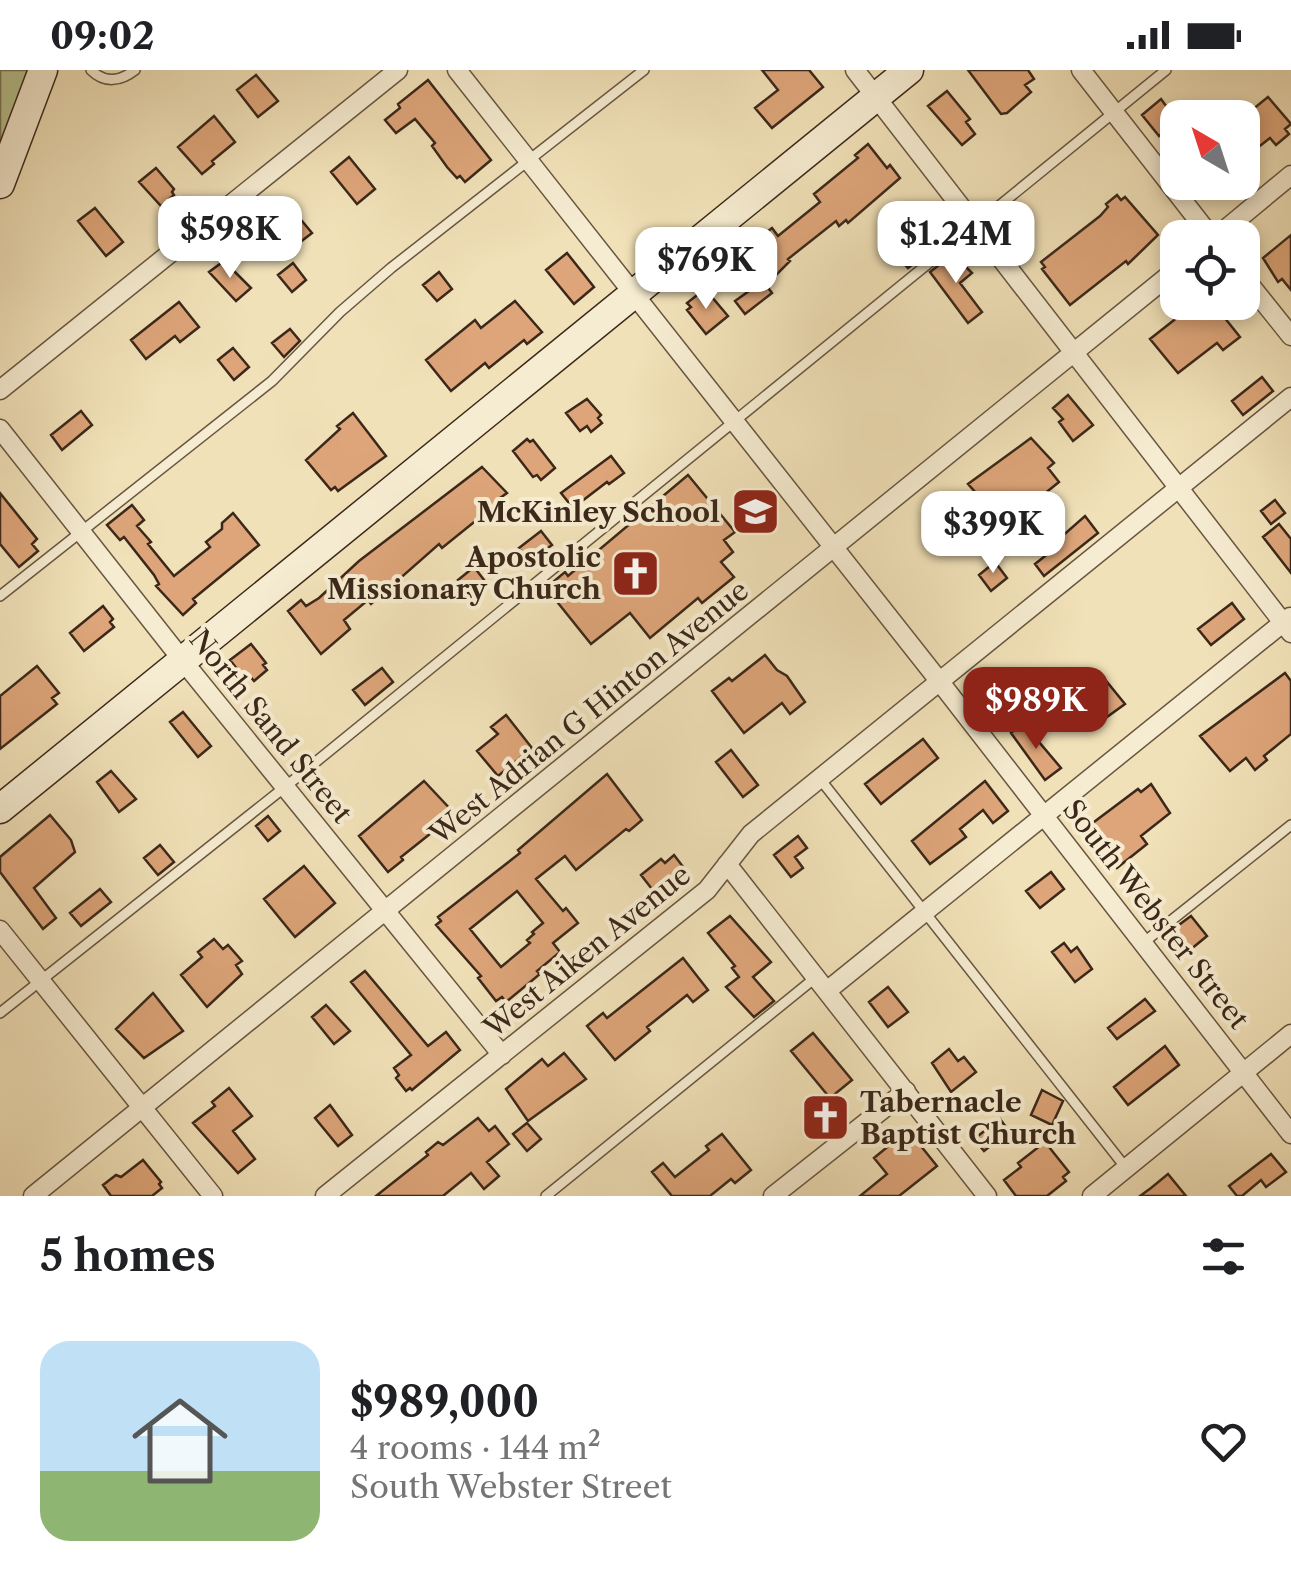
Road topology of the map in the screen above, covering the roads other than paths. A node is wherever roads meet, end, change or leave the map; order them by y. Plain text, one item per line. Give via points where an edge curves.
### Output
1 (43, 70) edge
2 (91, 70) edge
3 (136, 70) edge
4 (398, 70) edge
5 (456, 70) edge
6 (644, 70) edge
7 (855, 70) edge
8 (909, 70) edge
9 (1081, 70) edge
10 (1166, 70) edge
11 (876, 97) junction
12 (1114, 112) junction
13 (527, 160) junction
14 (1291, 175) edge
15 (0, 184) edge
16 (1200, 220) edge
17 (1236, 220) edge
18 (974, 225) junction
19 (1160, 283) edge
20 (631, 293) junction
21 (1260, 297) edge
22 (1291, 336) edge
23 (1074, 354) junction
24 (0, 390) edge
25 (1291, 397) edge
26 (732, 420) junction
27 (0, 429) edge
28 (1178, 489) junction
29 (81, 532) junction
30 (835, 549) junction
31 (0, 596) edge
32 (1288, 624) edge
33 (183, 661) junction
34 (940, 682) junction
35 (820, 778) junction
36 (284, 787) junction
37 (0, 808) edge
38 (1045, 816) junction
39 (1291, 825) edge
40 (728, 864) junction
41 (385, 911) junction
42 (925, 913) junction
43 (0, 930) edge
44 (1144, 943) junction
45 (40, 981) junction
46 (822, 983) junction
47 (0, 1013) edge
48 (1291, 1034) edge
49 (502, 1055) junction
50 (1243, 1072) junction
51 (906, 1091) junction
52 (142, 1109) junction
53 (1291, 1134) edge
54 (1126, 1168) junction
55 (32, 1196) edge
56 (213, 1196) edge
57 (325, 1196) edge
58 (546, 1196) edge
59 (774, 1196) edge
60 (987, 1196) edge
61 (1092, 1196) edge

1 - 15 street
2 - 3 lane via 110,80
4 - 24 street
5 - 13 street, South Webster Street
6 - 13 lane
7 - 11 street
8 - 11 street
9 - 12 street
10 - 12 lane
11 - 18 street
11 - 20 street
12 - 16 street
12 - 18 lane
13 - 20 street, South Webster Street
13 - 29 lane via 360,294 259,393
14 - 17 street
18 - 23 street
18 - 26 lane
19 - 23 street, West Adrian G Hinton Avenue
20 - 26 street, South Webster Street
20 - 33 street
21 - 22 street
23 - 28 street
23 - 30 street, West Adrian G Hinton Avenue
25 - 28 street, West Aiken Avenue
26 - 30 street, South Webster Street
26 - 36 lane
27 - 29 street, North Sand Street
28 - 32 street
28 - 34 street, West Aiken Avenue
29 - 31 lane
29 - 33 street, North Sand Street
30 - 34 street, South Webster Street
30 - 41 street, West Adrian G Hinton Avenue
32 - 38 street
33 - 36 street, North Sand Street
33 - 37 street
34 - 35 street, West Aiken Avenue
34 - 38 street, South Webster Street
35 - 40 street, West Aiken Avenue via 750,834
35 - 42 lane
36 - 41 street, North Sand Street
36 - 45 lane
38 - 42 street
38 - 44 street, South Webster Street
39 - 44 lane
40 - 46 street
40 - 49 street, West Aiken Avenue via 708,890
41 - 49 street, North Sand Street
41 - 52 street, West Adrian G Hinton Avenue
42 - 46 street
42 - 54 lane
43 - 45 street
44 - 50 street, South Webster Street
45 - 47 lane
45 - 52 street
46 - 51 street
46 - 58 lane
48 - 50 street
49 - 57 street, West Aiken Avenue
50 - 53 street, South Webster Street
50 - 54 street
51 - 59 street
51 - 60 street
52 - 55 street, West Adrian G Hinton Avenue
52 - 56 street
54 - 61 street

